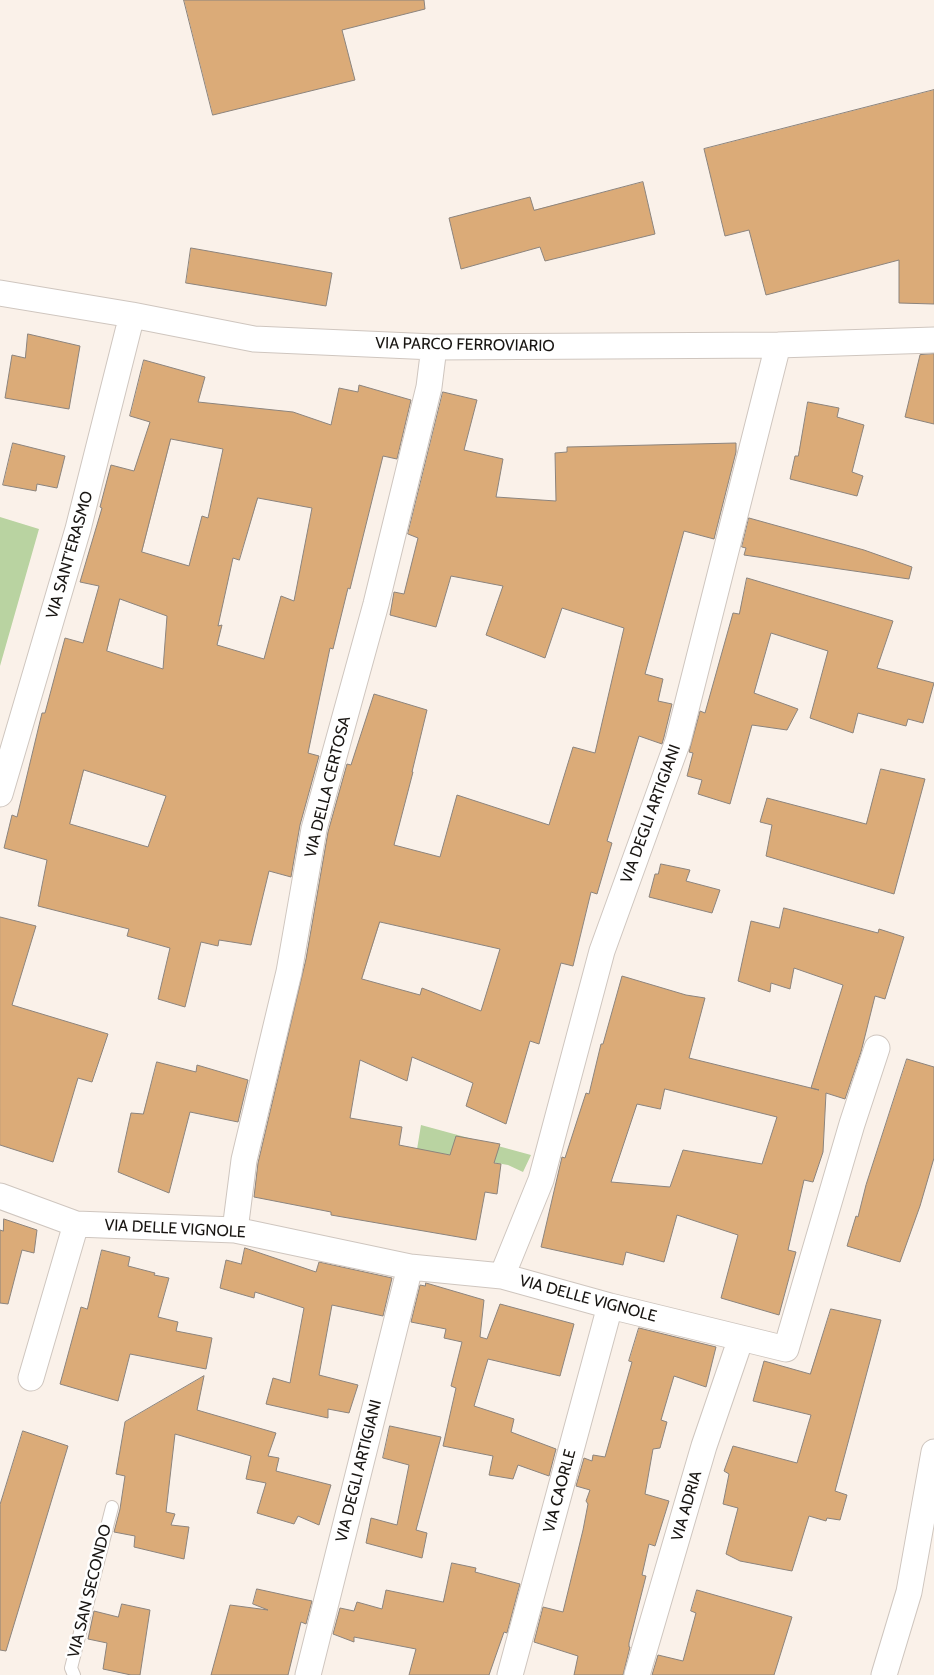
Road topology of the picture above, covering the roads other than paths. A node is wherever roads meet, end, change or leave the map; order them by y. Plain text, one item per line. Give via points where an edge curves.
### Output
1 (0, 293) edge
2 (132, 315) junction
3 (934, 340) edge
4 (778, 345) junction
5 (434, 347) junction
6 (0, 794) edge
7 (877, 1048) dead end
8 (0, 1196) edge
9 (76, 1224) junction
10 (235, 1230) junction
11 (410, 1266) junction
12 (502, 1276) junction
13 (610, 1306) junction
14 (740, 1338) junction
15 (31, 1378) dead end
16 (934, 1452) edge
17 (112, 1507) dead end
18 (74, 1675) edge
19 (308, 1675) edge
20 (510, 1675) edge
21 (637, 1675) edge
22 (884, 1675) edge

1 - 2 street, VIA PARCO FERROVIARIO
2 - 5 street, VIA PARCO FERROVIARIO via 254,339
2 - 6 street, VIA SANT'ERASMO via 78,529
3 - 4 street, VIA PARCO FERROVIARIO
4 - 5 street, VIA PARCO FERROVIARIO
4 - 12 street, VIA DEGLI ARTIGIANI via 678,741 602,951 541,1180
5 - 10 street, VIA DELLA CERTOSA via 429,387 378,595 314,830 289,972 244,1160
7 - 14 street, VIA DELLE VIGNOLE via 786,1349
8 - 9 street, VIA DELLE VIGNOLE
9 - 10 street, VIA DELLE VIGNOLE
9 - 15 street
10 - 11 street, VIA DELLE VIGNOLE
11 - 12 street, VIA DELLE VIGNOLE
11 - 19 street, VIA DEGLI ARTIGIANI
12 - 13 street, VIA DELLE VIGNOLE
13 - 14 street, VIA DELLE VIGNOLE
13 - 20 street, VIA CAORLE
14 - 21 street, VIA ADRIA via 704,1446
16 - 22 street via 909,1592
17 - 18 lane, VIA SAN SECONDO via 71,1668

